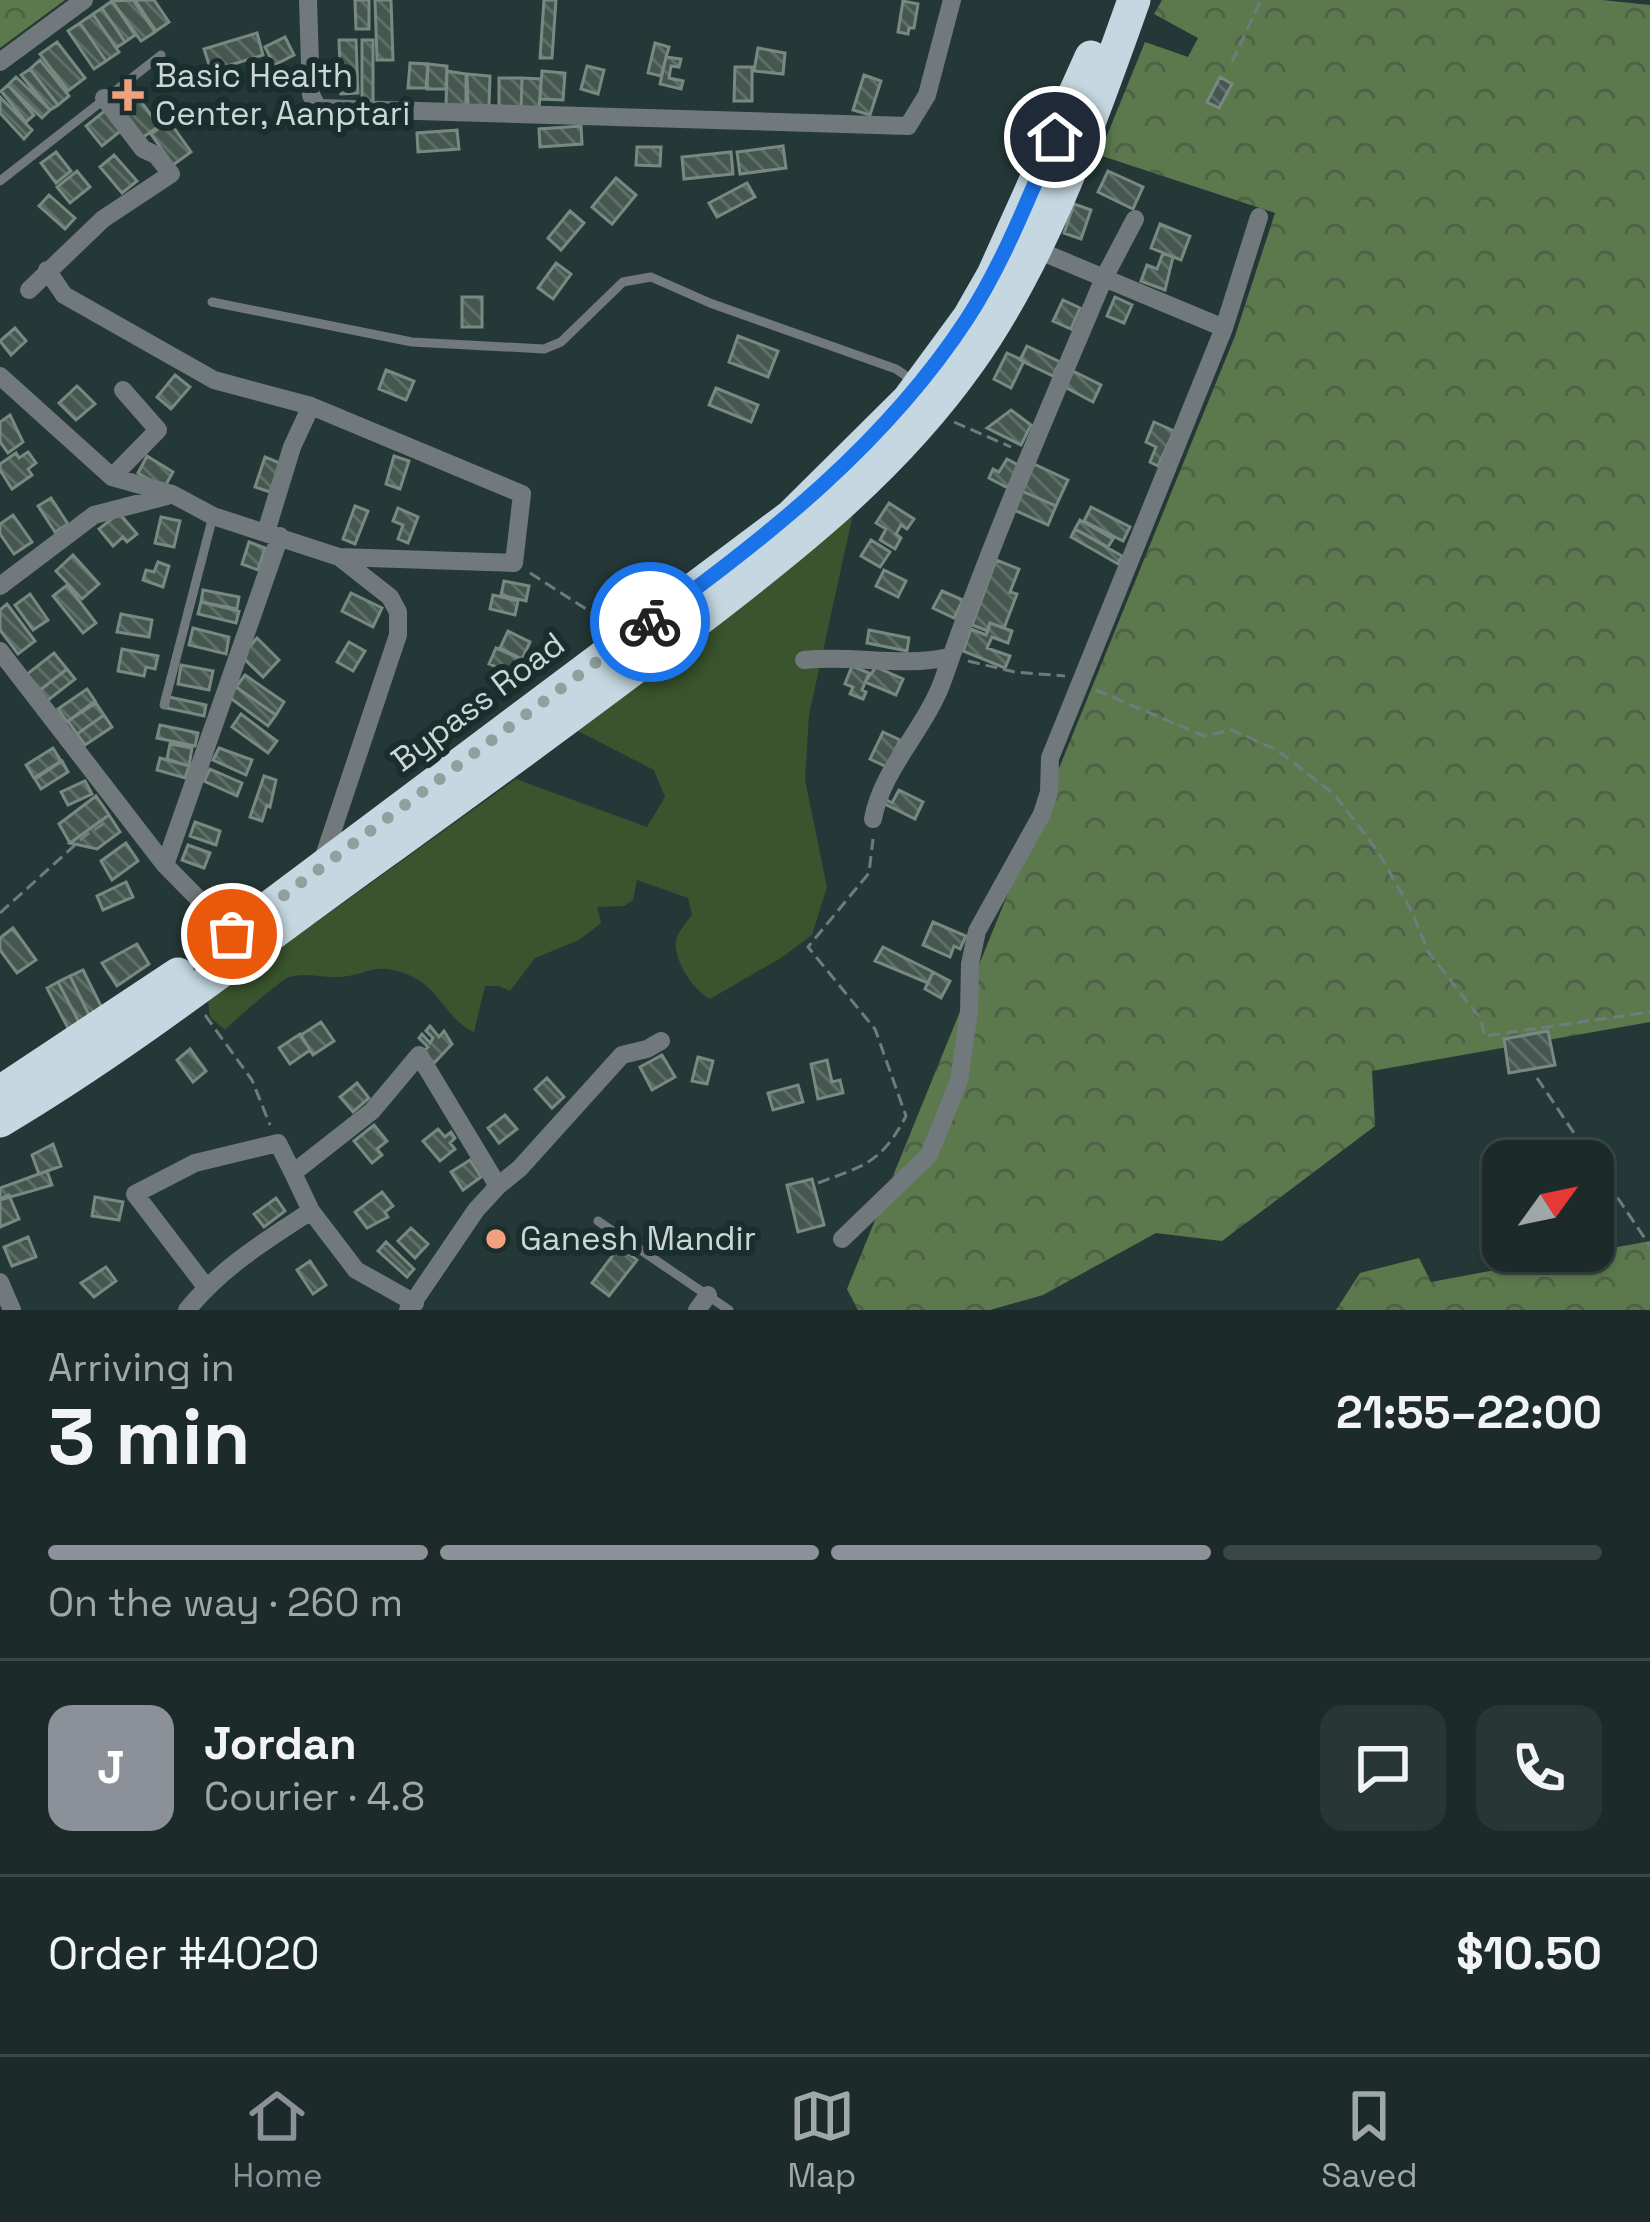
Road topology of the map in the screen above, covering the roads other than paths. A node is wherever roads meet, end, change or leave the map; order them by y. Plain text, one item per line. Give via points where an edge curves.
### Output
1 (84, 0) edge
2 (308, 0) edge
3 (952, 0) edge
4 (1111, 0) edge
5 (1134, 0) edge
6 (160, 55) dead end
7 (0, 62) edge
8 (104, 98) junction
9 (0, 181) edge
10 (1259, 218) dead end
11 (1135, 219) dead end
12 (1035, 249) junction
13 (47, 270) junction
14 (1103, 278) junction
15 (29, 290) dead end
16 (212, 302) dead end
17 (1224, 328) junction
18 (0, 376) edge
19 (123, 390) dead end
20 (920, 399) junction
21 (311, 406) junction
22 (112, 477) junction
23 (172, 494) junction
24 (213, 516) junction
25 (273, 534) junction
26 (339, 557) junction
27 (0, 586) edge
28 (0, 651) edge
29 (949, 657) junction
30 (804, 660) dead end
31 (164, 706) dead end
32 (874, 819) road end
33 (165, 865) junction
34 (320, 867) junction
35 (232, 934) junction
36 (661, 1041) dead end
37 (0, 1093) edge
38 (0, 1121) edge
39 (293, 1173) junction
40 (498, 1186) junction
41 (311, 1211) junction
42 (598, 1221) dead end
43 (842, 1239) dead end
44 (0, 1282) edge
45 (206, 1287) junction
46 (703, 1303) edge
47 (411, 1306) edge
48 (12, 1310) edge
49 (187, 1310) edge
50 (729, 1310) edge

1 - 7 street
2 - 3 street via 318,108 908,126 927,95
4 - 20 highway, Bypass Road via 993,275
5 - 12 highway, Bypass Road
6 - 8 lane
8 - 9 lane
8 - 13 street via 171,174
10 - 17 street
11 - 14 street
12 - 14 street
12 - 20 highway, Bypass Road via 1001,314
13 - 15 street
13 - 21 street via 64,295 194,370
14 - 17 street
14 - 29 street
16 - 20 lane via 412,341 544,349 562,342 623,282 651,277 896,369
17 - 43 street via 1050,758 1042,814 977,932 959,1080 936,1138 928,1156
18 - 22 street
19 - 22 street via 158,430
20 - 34 highway, Bypass Road via 791,515
20 - 38 highway, Bypass Road via 836,510 764,569 118,1046
21 - 25 street via 292,447
21 - 26 street via 522,494 514,563
22 - 23 street
23 - 24 street
23 - 27 street via 94,514
24 - 25 street
24 - 31 lane
25 - 26 street
25 - 33 street
26 - 34 street via 390,597 398,635
28 - 33 street
29 - 30 street
29 - 32 street
33 - 35 street
34 - 35 highway, Bypass Road
35 - 37 highway, Bypass Road
36 - 40 street via 622,1055
39 - 40 street via 372,1111 418,1055
39 - 41 street
39 - 45 street via 278,1143 195,1163 135,1194
40 - 47 street
41 - 45 street
41 - 47 street via 356,1270
42 - 46 lane
44 - 48 street
45 - 49 street
46 - 50 lane

